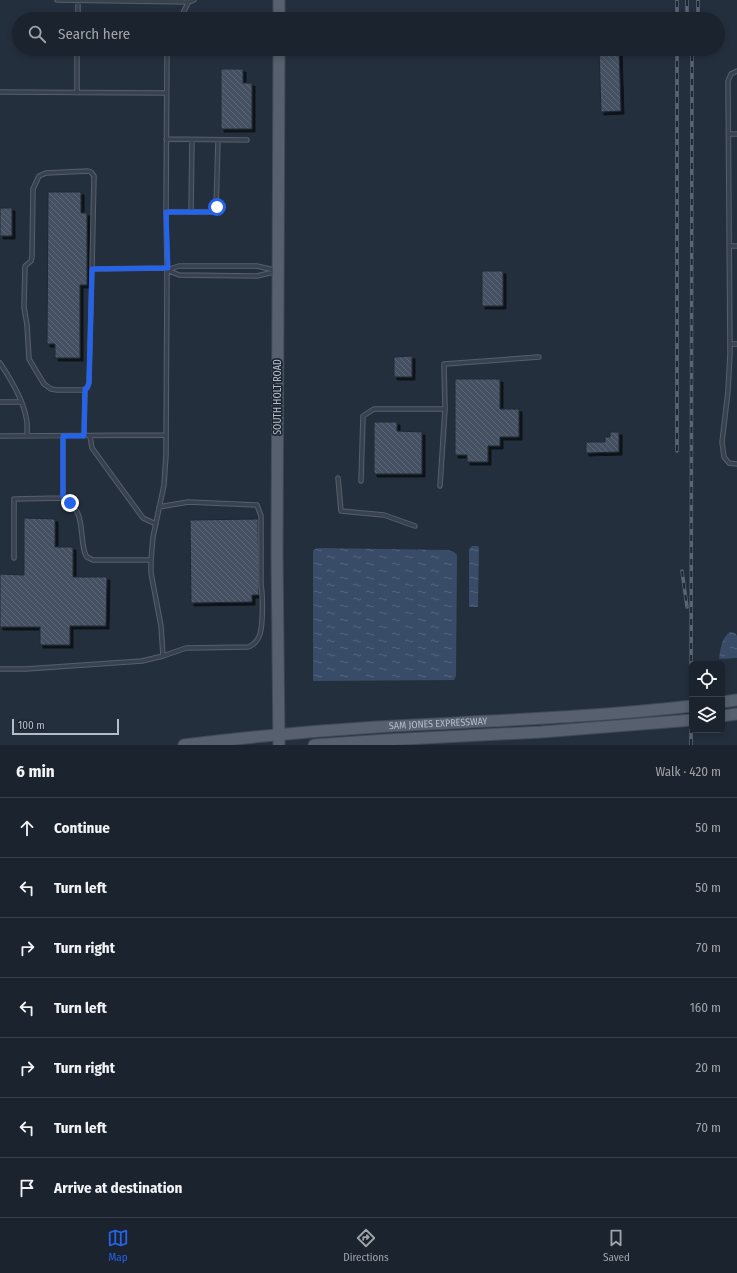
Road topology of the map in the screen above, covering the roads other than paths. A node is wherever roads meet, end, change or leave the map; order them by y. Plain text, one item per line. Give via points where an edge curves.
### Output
1 (57, 0) edge
2 (78, 0) edge
3 (194, 0) edge
4 (279, 0) edge
5 (189, 1) edge
6 (78, 12) edge
7 (184, 12) edge
8 (279, 12) edge
9 (77, 56) edge
10 (167, 56) edge
11 (279, 56) edge
12 (737, 72) edge
13 (0, 92) edge
14 (77, 93) junction
15 (166, 93) junction
16 (728, 134) junction
17 (737, 134) edge
18 (166, 139) junction
19 (192, 140) junction
20 (218, 140) junction
21 (247, 140) dead end
22 (166, 212) junction
23 (191, 212) junction
24 (729, 246) junction
25 (737, 246) edge
26 (92, 269) junction
27 (168, 269) junction
28 (278, 271) junction
29 (730, 344) junction
30 (737, 344) edge
31 (539, 357) dead end
32 (0, 363) edge
33 (85, 389) junction
34 (0, 402) edge
35 (21, 402) junction
36 (445, 409) junction
37 (166, 435) junction
38 (0, 436) edge
39 (27, 436) junction
40 (63, 436) junction
41 (84, 436) junction
42 (90, 436) junction
43 (737, 464) edge
44 (338, 478) dead end
45 (360, 481) dead end
46 (440, 486) dead end
47 (63, 498) junction
48 (159, 506) junction
49 (156, 524) junction
50 (415, 526) dead end
51 (14, 558) dead end
52 (151, 560) junction
53 (163, 656) junction
54 (0, 669) edge
55 (737, 700) edge
56 (725, 702) edge
57 (689, 706) edge
58 (737, 714) edge
59 (725, 716) edge
60 (689, 720) edge
61 (279, 740) edge
62 (184, 745) edge
63 (314, 745) edge

1 - 2 lane
2 - 5 lane
2 - 6 lane
3 - 5 lane
4 - 8 main road
5 - 7 lane
9 - 14 lane
10 - 15 lane
11 - 28 main road, SOUTH HOLT ROAD
12 - 16 lane via 731,74 728,81
13 - 14 lane
14 - 15 lane
15 - 18 lane
16 - 17 lane
16 - 24 lane
18 - 19 lane
18 - 22 lane
19 - 20 lane
19 - 23 lane
20 - 21 lane
20 - 23 lane via 216,210
22 - 23 lane
22 - 27 lane
24 - 25 lane
24 - 29 lane
26 - 27 lane
26 - 33 lane via 89,383
26 - 33 lane via 94,176 88,171 46,173 39,176 33,189 32,257 25,266 24,307 29,359 44,384 51,389
27 - 28 lane via 179,266 257,266
27 - 28 lane via 179,276 257,276
27 - 37 lane
28 - 61 main road, SOUTH HOLT ROAD
29 - 30 lane
29 - 43 lane via 730,370 722,447 724,457 729,463
31 - 36 lane via 444,364
32 - 35 lane
33 - 41 lane
34 - 35 lane
35 - 39 lane via 27,418
36 - 45 lane via 374,409 363,416
36 - 46 lane
37 - 42 lane
37 - 48 lane via 164,485
38 - 39 lane
39 - 40 lane
40 - 41 lane
40 - 47 lane
41 - 42 lane
42 - 49 lane via 92,448 142,518
44 - 50 lane via 341,511 384,515
47 - 51 lane via 14,499
47 - 52 lane via 78,512 86,556 93,560
48 - 49 lane
48 - 53 lane via 188,502 257,504 261,516 263,596 260,634 254,644 248,647 186,648
49 - 52 lane
52 - 53 lane
53 - 54 lane via 142,661
55 - 56 main road
57 - 61 main road, SAM JONES EXPRESSWAY via 568,717 378,727
58 - 59 main road
60 - 63 main road, SAM JONES EXPRESSWAY via 548,732
61 - 62 main road, SAM JONES EXPRESSWAY

